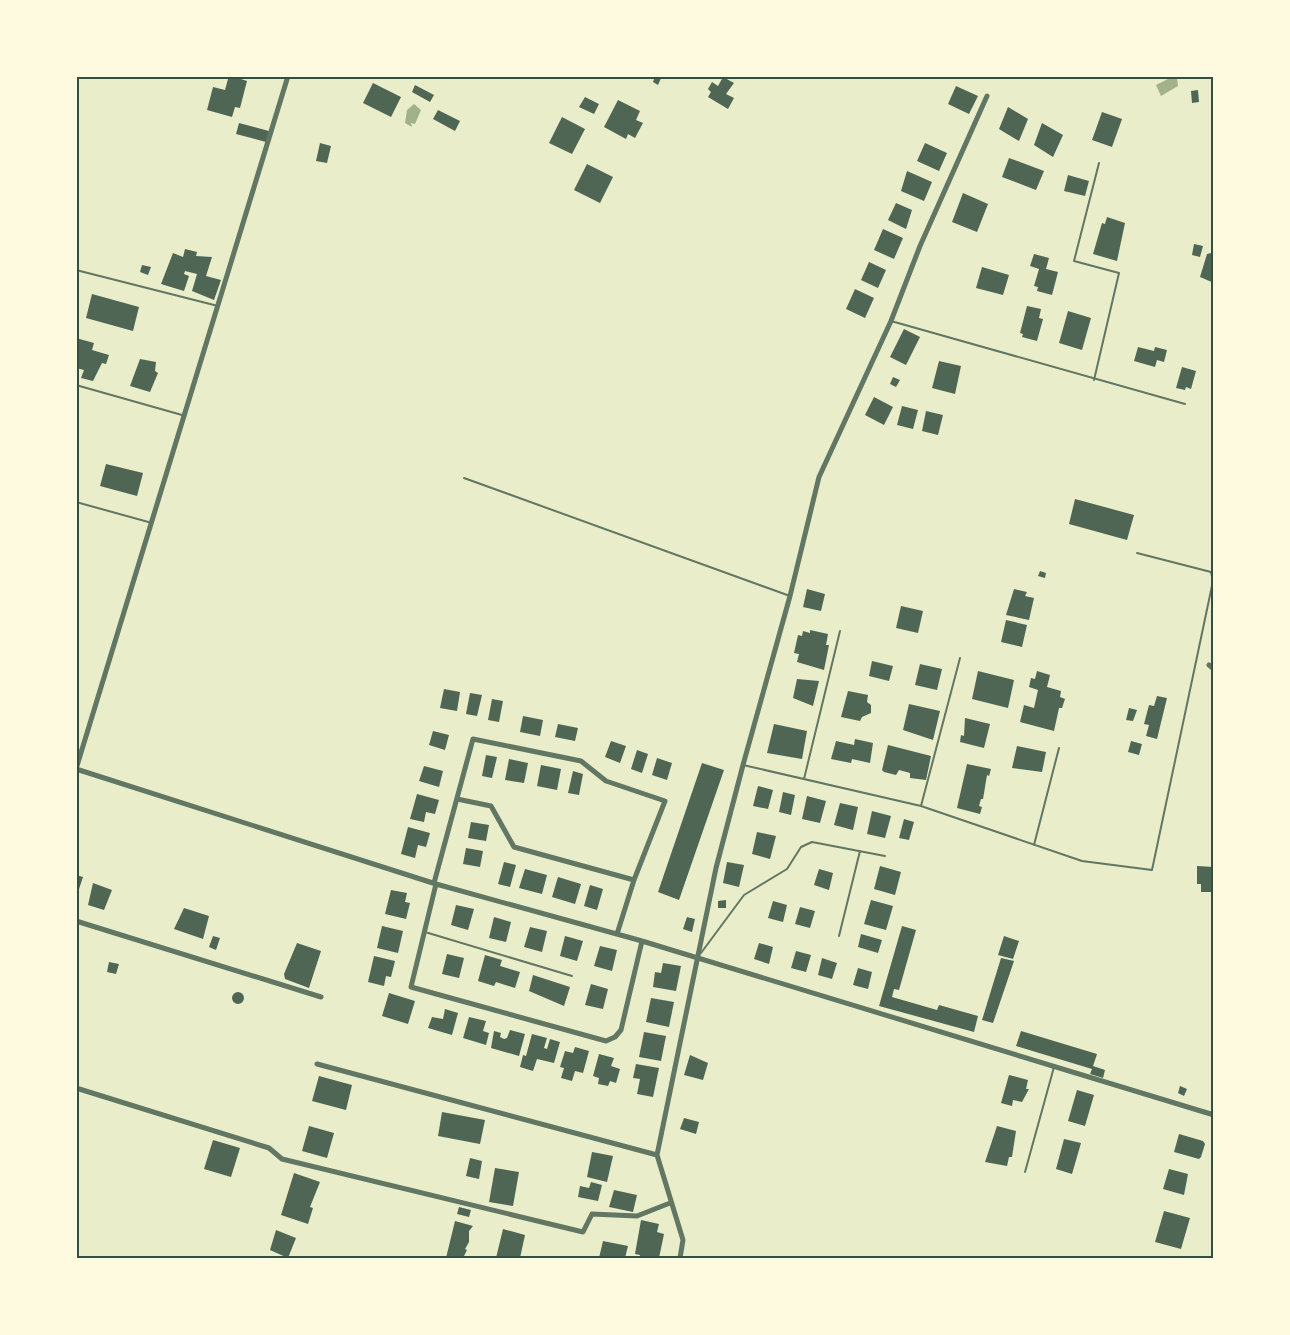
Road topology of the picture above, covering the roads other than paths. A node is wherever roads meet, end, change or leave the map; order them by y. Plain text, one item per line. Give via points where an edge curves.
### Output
1 (288, 76) edge
2 (987, 96) dead end
3 (1099, 163) dead end
4 (76, 270) edge
5 (218, 306) junction
6 (891, 321) junction
7 (1094, 380) junction
8 (76, 386) edge
9 (1185, 404) dead end
10 (184, 416) junction
11 (464, 478) dead end
12 (76, 502) edge
13 (152, 523) junction
14 (1137, 553) dead end
15 (790, 596) junction
16 (840, 631) dead end
17 (960, 658) dead end
18 (1059, 748) dead end
19 (742, 765) junction
20 (76, 769) edge
21 (804, 779) junction
22 (457, 799) junction
23 (921, 806) junction
24 (1034, 845) junction
25 (860, 851) junction
26 (885, 856) dead end
27 (634, 880) junction
28 (435, 884) junction
29 (76, 921) edge
30 (425, 932) junction
31 (617, 934) junction
32 (839, 936) dead end
33 (642, 941) junction
34 (698, 958) junction
35 (572, 976) dead end
36 (321, 998) dead end
37 (317, 1064) dead end
38 (1054, 1067) junction
39 (76, 1088) edge
40 (1214, 1115) edge
41 (657, 1155) junction
42 (1025, 1172) dead end
43 (670, 1203) junction
44 (680, 1258) edge

1 - 5 street
2 - 6 street
3 - 7 lane via 1074,261 1119,273
4 - 5 lane
5 - 10 street
6 - 7 lane
6 - 15 street via 819,477
7 - 9 lane
8 - 10 lane
10 - 13 street
11 - 15 lane
12 - 13 lane
13 - 20 street
14 - 24 lane via 1210,572 1213,581 1152,870 1082,861
15 - 19 street
16 - 21 lane
17 - 23 lane
18 - 24 lane
19 - 21 lane
19 - 34 street
20 - 28 street
21 - 23 lane
22 - 27 street via 491,806 514,847
22 - 27 street via 473,739 581,761 606,781 665,801
22 - 28 street
23 - 24 lane
25 - 26 lane
25 - 32 lane
25 - 34 lane via 813,842 801,847 787,869 744,895
27 - 31 street
28 - 30 street
28 - 31 street
29 - 36 street
30 - 33 street via 411,987 606,1041 621,1030
30 - 35 lane
31 - 33 street
33 - 34 street
34 - 38 street
34 - 41 street
37 - 41 street
38 - 40 street
38 - 42 lane
39 - 43 street via 269,1148 282,1159 583,1232 592,1214 637,1216
41 - 43 street
43 - 44 street via 683,1240

